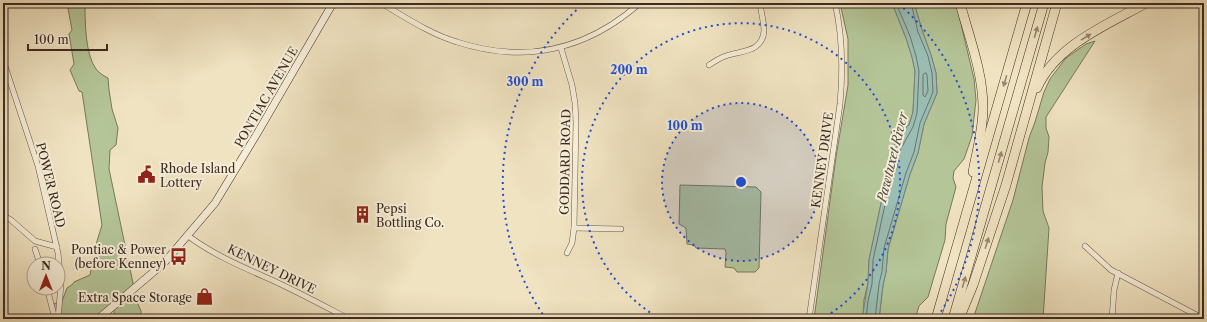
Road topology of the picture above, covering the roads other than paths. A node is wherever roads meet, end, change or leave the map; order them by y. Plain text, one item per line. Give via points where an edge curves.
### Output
1 (333, 3) edge
2 (381, 3) edge
3 (640, 3) edge
4 (760, 3) edge
5 (835, 3) edge
6 (960, 3) edge
7 (966, 3) edge
8 (1027, 3) edge
9 (1044, 3) edge
10 (1057, 3) edge
11 (1146, 3) edge
12 (561, 48) junction
13 (974, 55) junction
14 (3, 60) edge
15 (709, 65) dead end
16 (1024, 124) junction
17 (3, 215) edge
18 (963, 226) junction
19 (574, 228) junction
20 (621, 229) dead end
21 (187, 235) junction
22 (1085, 246) dead end
23 (57, 247) junction
24 (35, 249) dead end
25 (567, 253) dead end
26 (37, 256) edge
27 (1118, 273) junction
28 (49, 296) edge
29 (1204, 318) edge
30 (56, 319) edge
31 (98, 319) edge
32 (349, 319) edge
33 (809, 319) edge
34 (936, 319) edge
35 (953, 319) edge
36 (959, 319) edge
37 (1112, 319) edge

1 - 21 main road, PONTIAC AVENUE via 228,183
2 - 12 street via 445,38 489,51 524,53
3 - 12 street via 605,29
4 - 15 street via 764,31 760,43 750,50 722,57
5 - 33 street, KENNEY DRIVE via 842,49 842,81
6 - 13 highway
7 - 13 highway
8 -> 18 highway
35 -> 9 highway
10 - 16 highway
16 -> 11 highway via 1042,79 1062,54
12 - 19 street, GODDARD ROAD via 575,103
13 - 18 highway via 982,90 983,118
14 - 23 street, POWER ROAD via 38,166
36 -> 16 highway via 1002,199
17 - 23 street via 35,241
18 - 34 highway
19 - 20 street
19 - 25 street, GODDARD ROAD via 572,244
21 - 31 main road, PONTIAC AVENUE via 164,263
21 - 32 street, KENNEY DRIVE via 229,260
22 - 27 street via 1111,270
23 - 30 street, POWER ROAD via 61,284
24 - 26 street
27 - 29 street
27 - 37 street
28 - 30 street

